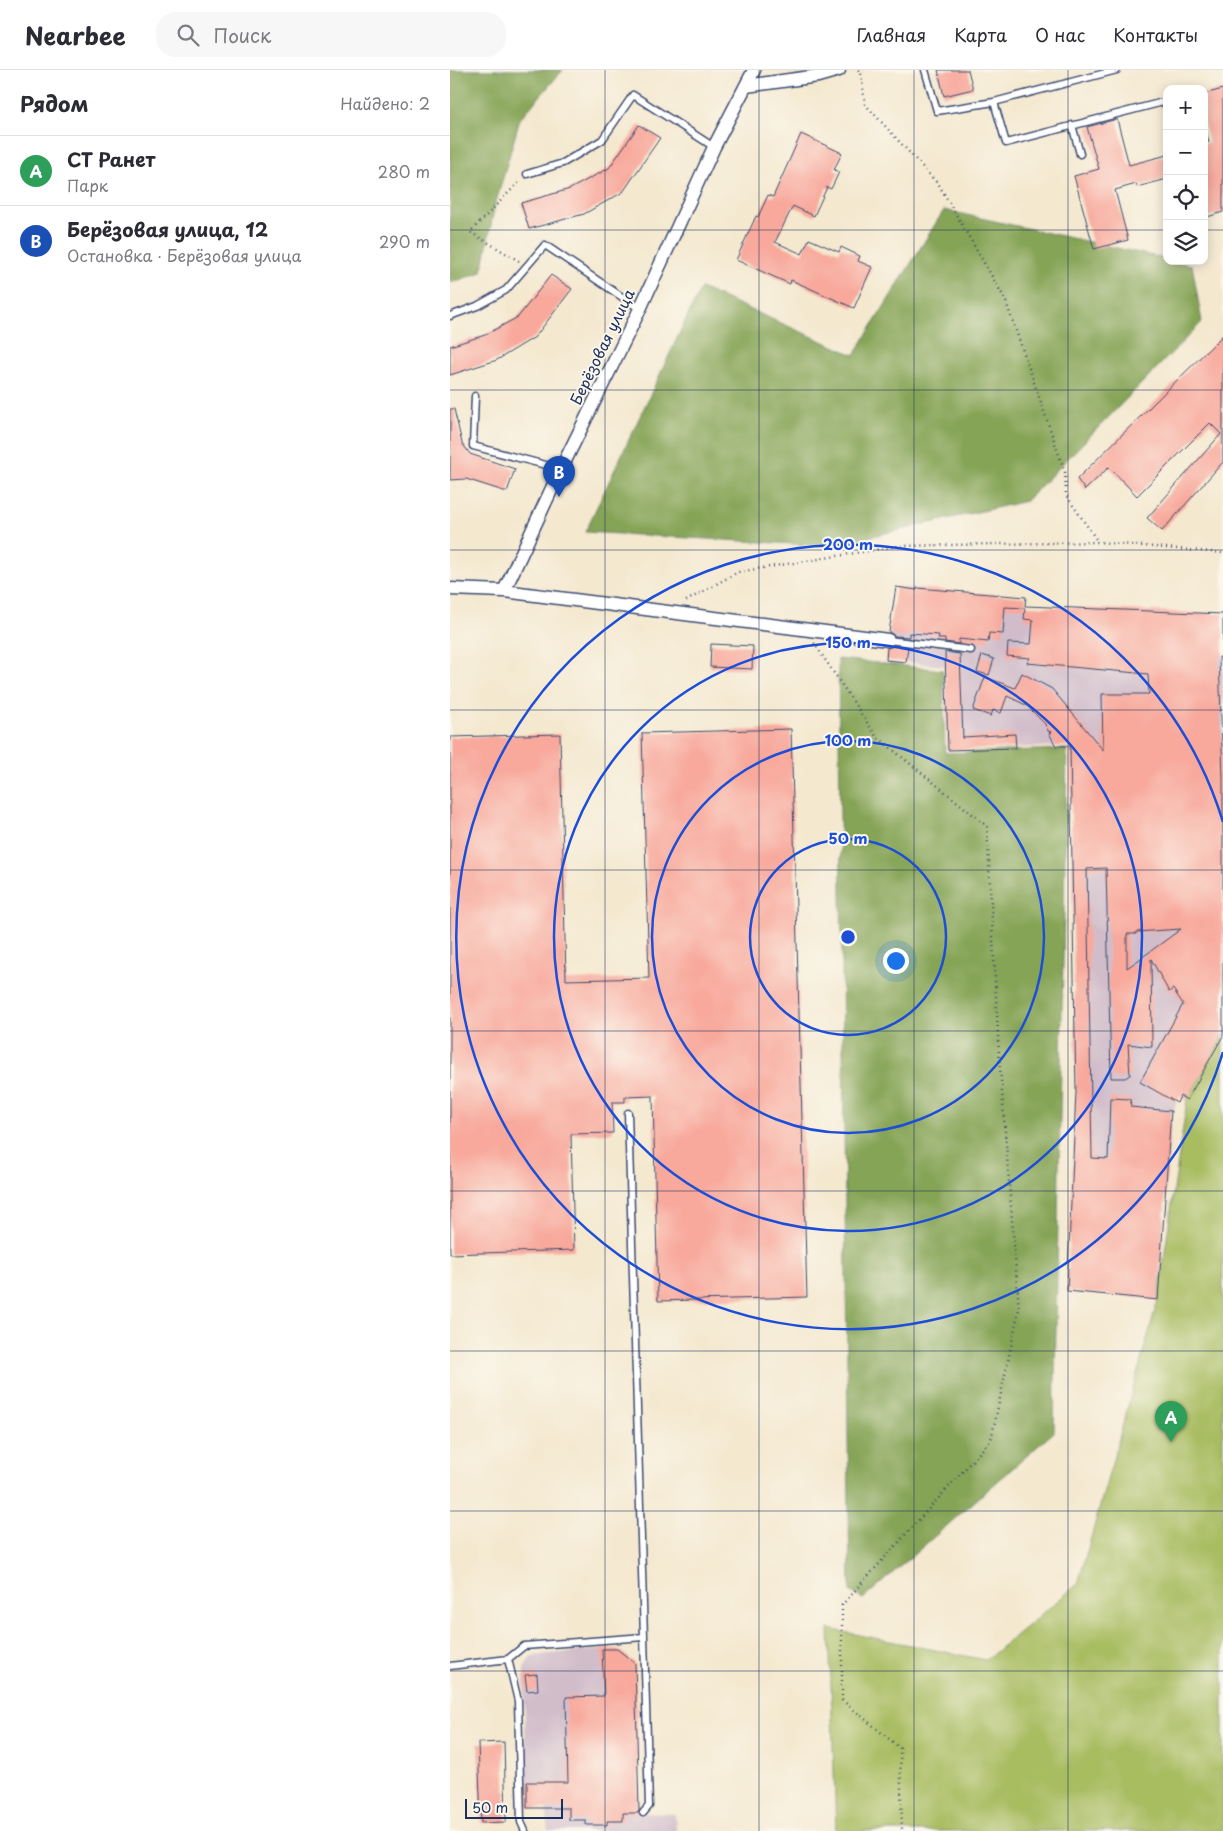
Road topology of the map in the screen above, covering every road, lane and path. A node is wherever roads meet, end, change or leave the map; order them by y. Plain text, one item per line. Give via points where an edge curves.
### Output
1 (754, 70) edge
2 (838, 70) edge
3 (858, 70) edge
4 (925, 70) edge
5 (1117, 70) edge
6 (746, 86) junction
7 (994, 102) junction
8 (1163, 102) edge
9 (1072, 125) junction
10 (714, 147) junction
11 (1080, 154) dead end
12 (527, 174) joint
13 (527, 266) junction
14 (640, 309) junction
15 (450, 316) edge
16 (475, 396) dead end
17 (561, 469) junction
18 (1098, 542) junction
19 (1223, 553) edge
20 (450, 589) edge
21 (504, 591) junction
22 (668, 612) junction
23 (804, 629) junction
24 (888, 640) joint
25 (971, 650) dead end
26 (628, 1112) dead end
27 (644, 1637) junction
28 (508, 1659) junction
29 (450, 1666) edge
30 (643, 1813) dead end
31 (525, 1831) edge
32 (902, 1831) edge

1 - 6 street, Берёзовая улица
2 - 6 street
3 - 18 path via 865,104 939,185 1005,299 1065,472 1066,495
4 - 7 lane via 937,111
5 - 7 lane
6 - 10 street, Берёзовая улица
7 - 9 lane via 1006,143
8 - 9 lane
9 - 11 lane
10 - 12 lane via 633,95 602,140 563,163
10 - 14 street, Берёзовая улица
12 - 13 path via 470,232
13 - 14 lane via 545,245
13 - 15 lane via 506,290
14 - 17 street, Берёзовая улица
16 - 17 lane via 473,446
17 - 21 street, Берёзовая улица
18 - 19 path
18 - 22 path via 899,546 738,572
20 - 21 street
21 - 22 street
22 - 23 street
23 - 24 street
23 - 32 path via 876,736 987,826 999,1054 1019,1309 991,1440 842,1605 842,1700 900,1748
24 - 25 lane
26 - 27 lane
27 - 28 lane via 524,1646
27 - 30 lane via 649,1806
28 - 29 lane
28 - 31 lane via 518,1701 521,1822

